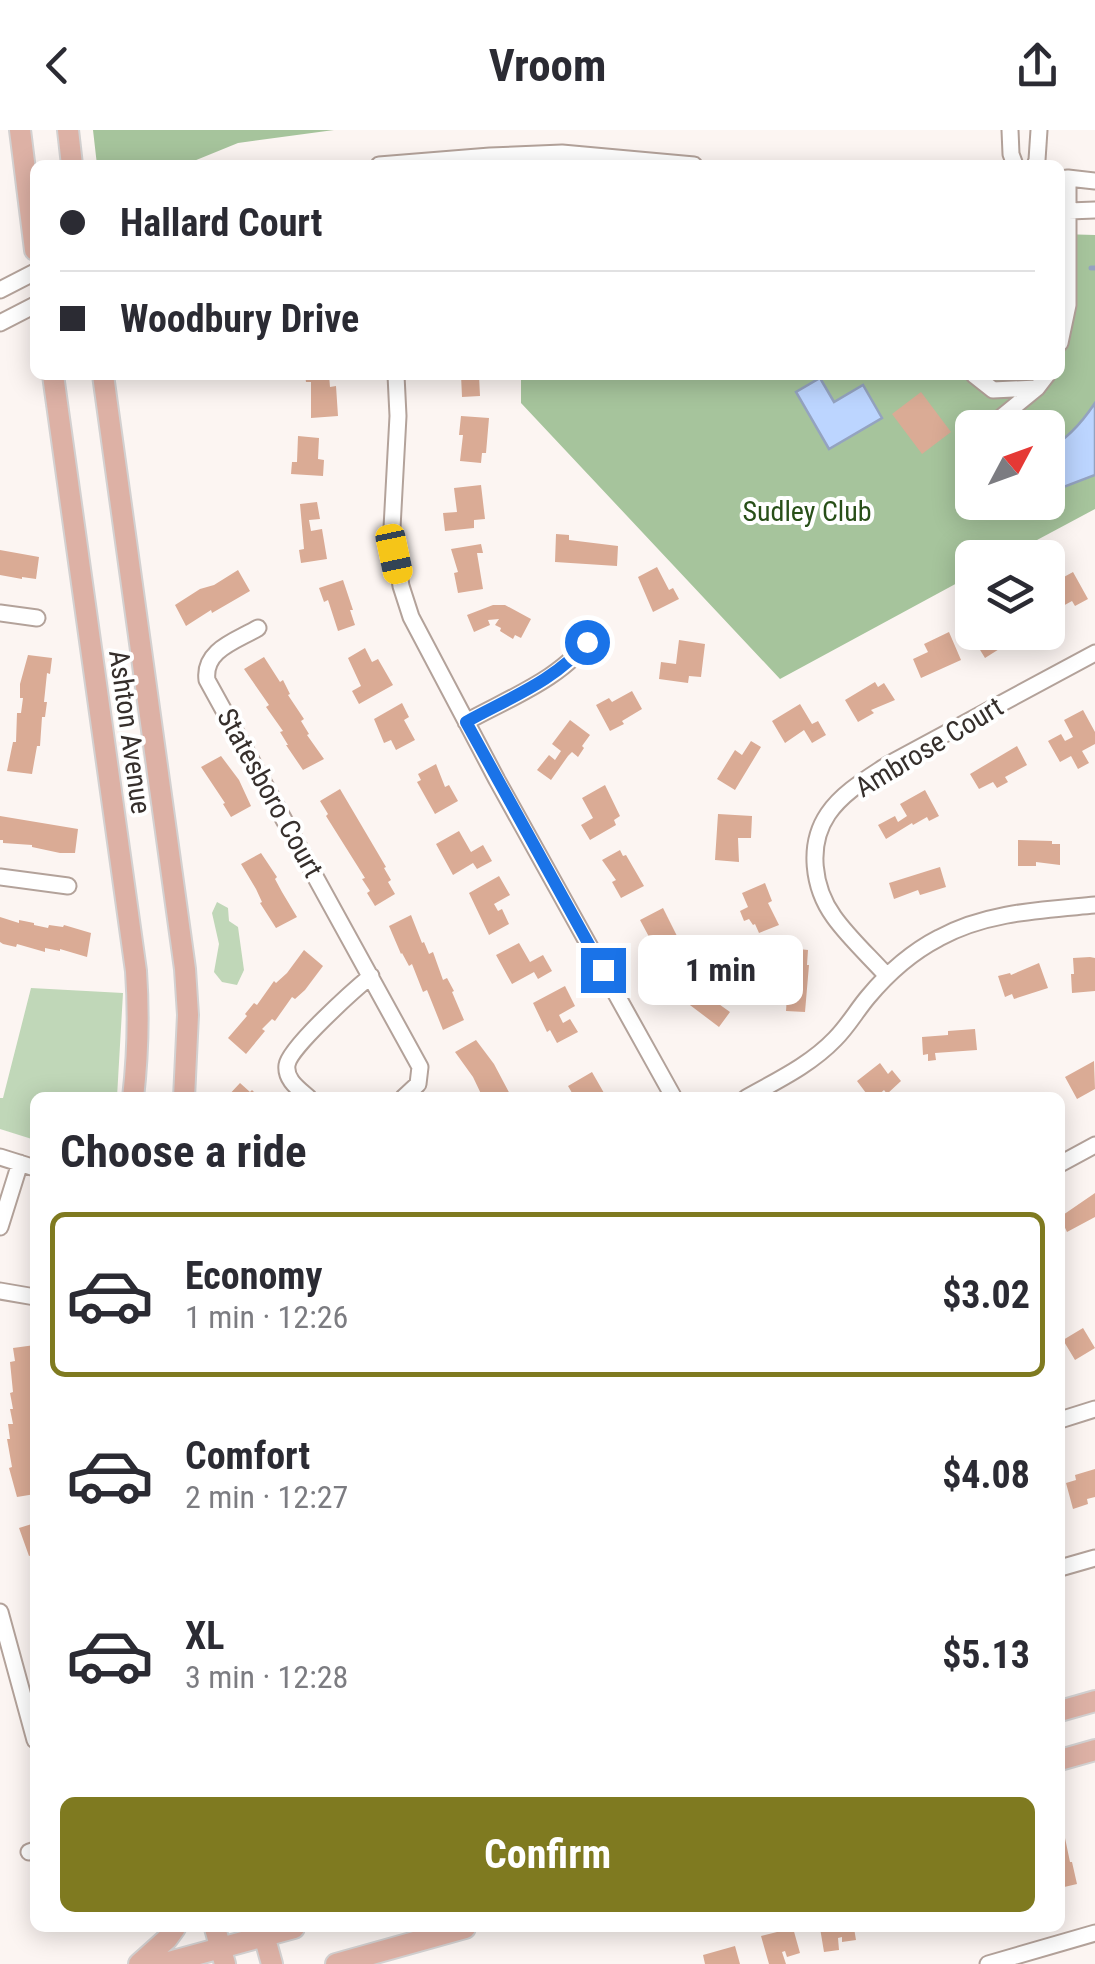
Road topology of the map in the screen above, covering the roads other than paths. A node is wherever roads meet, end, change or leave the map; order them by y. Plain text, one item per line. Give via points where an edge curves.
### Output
1 (20, 130) edge
2 (68, 130) edge
3 (1010, 130) edge
4 (1038, 130) edge
5 (71, 160) edge
6 (441, 160) edge
7 (639, 160) edge
8 (1013, 160) edge
9 (1038, 160) edge
10 (1065, 178) edge
11 (1095, 181) edge
12 (1065, 208) edge
13 (30, 210) edge
14 (1095, 210) edge
15 (30, 275) edge
16 (0, 290) edge
17 (30, 308) edge
18 (0, 324) edge
19 (53, 380) edge
20 (104, 380) edge
21 (396, 380) edge
22 (980, 380) edge
23 (1042, 382) edge
24 (1009, 410) edge
25 (0, 612) edge
26 (37, 618) dead end
27 (258, 628) dead end
28 (591, 636) dead end
29 (1095, 652) edge
30 (466, 722) junction
31 (0, 877) edge
32 (68, 886) dead end
33 (1095, 905) edge
34 (371, 976) junction
35 (887, 976) junction
36 (134, 1092) edge
37 (184, 1092) edge
38 (302, 1092) edge
39 (409, 1092) edge
40 (671, 1092) edge
41 (757, 1092) edge
42 (1095, 1144) edge
43 (0, 1158) edge
44 (1065, 1161) edge
45 (27, 1166) edge
46 (0, 1226) edge
47 (0, 1291) edge
48 (30, 1297) edge
49 (1095, 1409) edge
50 (1065, 1418) edge
51 (1095, 1558) edge
52 (1065, 1567) edge
53 (0, 1612) edge
54 (1095, 1701) edge
55 (1065, 1710) edge
56 (30, 1722) edge
57 (1095, 1750) edge
58 (1065, 1759) edge
59 (172, 1932) edge
60 (263, 1932) edge
61 (451, 1932) edge
62 (1095, 1934) edge
63 (220, 1946) edge
64 (393, 1948) junction
65 (139, 1964) edge
66 (162, 1964) edge
67 (272, 1964) edge
68 (336, 1964) edge
69 (363, 1964) edge
70 (988, 1964) edge

1 - 13 main road
2 - 5 main road
3 - 8 street
4 - 9 street
6 - 7 street via 562,153
10 - 11 street
12 - 14 street
15 - 16 street
17 - 18 street
19 - 36 main road, Ashton Avenue via 136,972
20 - 37 main road, Ashton Avenue via 185,968
21 - 30 street via 392,528 398,570 420,635
22 - 23 street via 993,390
23 - 24 street
25 - 26 street
27 - 34 street, Statesboro Court via 214,653 207,680
28 - 30 street via 559,671
29 - 35 street, Ambrose Court via 889,764 828,814 816,848 825,901
30 - 40 street
31 - 32 street
33 - 35 street via 1032,910 966,926 915,952
34 - 38 street via 290,1056 287,1072
34 - 39 street, Statesboro Court via 420,1067
35 - 41 street via 819,1054
42 - 44 street
43 - 45 street
45 - 46 street
47 - 48 street
49 - 50 street
51 - 52 street
53 - 56 street
54 - 55 main road
57 - 58 main road
59 - 65 main road
60 - 63 main road
60 - 67 main road
61 - 64 main road
62 - 70 street
63 - 66 main road
64 - 68 main road
64 - 69 main road

